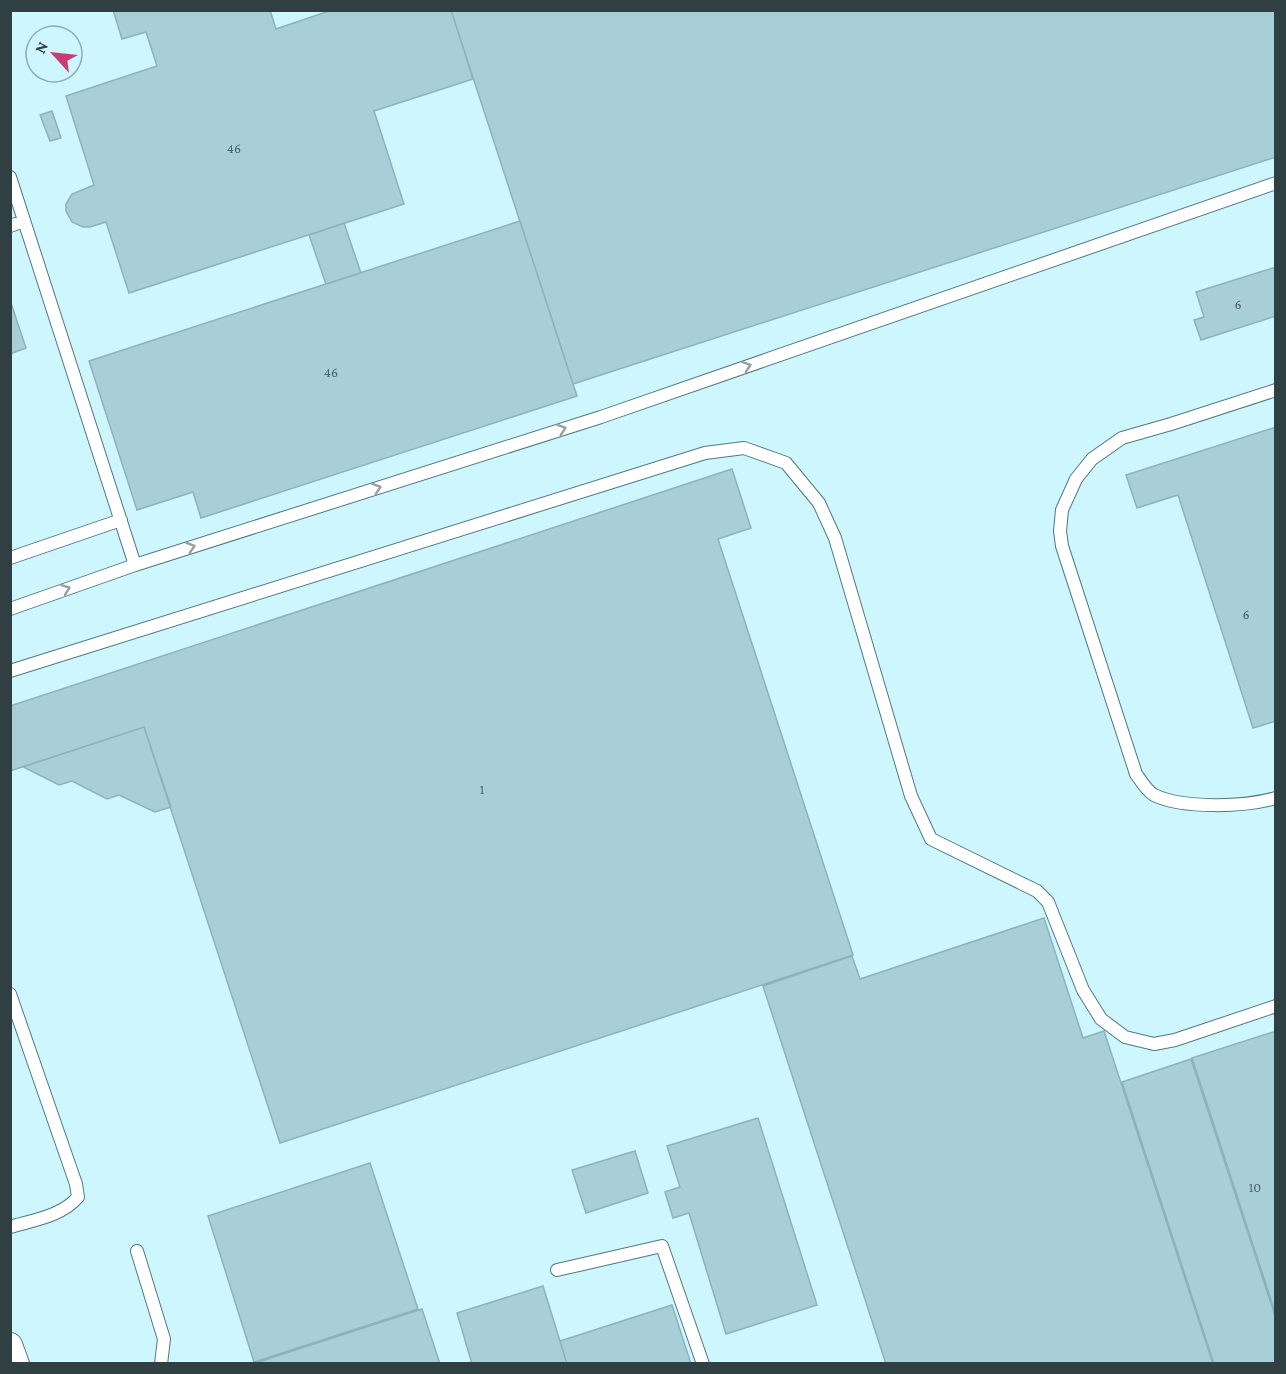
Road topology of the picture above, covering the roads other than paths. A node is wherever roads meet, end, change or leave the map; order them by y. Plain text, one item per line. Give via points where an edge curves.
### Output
1 (10, 177) edge
2 (1275, 183) edge
3 (24, 221) junction
4 (10, 226) edge
5 (1275, 390) edge
6 (121, 520) junction
7 (10, 558) edge
8 (135, 565) junction
9 (10, 609) edge
10 (10, 671) edge
11 (1275, 798) edge
12 (10, 994) edge
13 (1275, 1006) edge
14 (10, 1227) edge
15 (137, 1251) dead end
16 (557, 1270) dead end
17 (10, 1344) edge
18 (17, 1364) edge
19 (161, 1364) edge
20 (703, 1364) edge

1 - 3 lane
8 -> 2 lane via 601,417
3 - 4 lane
3 - 6 lane
5 - 11 lane via 1122,438 1092,459 1076,479 1062,510 1060,531 1136,774 1146,788 1175,803 1256,804
6 - 7 lane
6 - 8 lane
9 -> 8 lane
10 - 13 lane via 705,453 744,448 786,463 819,503 835,538 911,796 931,839 1037,891 1048,902 1083,990 1101,1019 1125,1037 1154,1044
12 - 14 lane via 78,1197 70,1206
15 - 19 lane via 164,1339
16 - 20 lane via 662,1245
17 - 18 street

